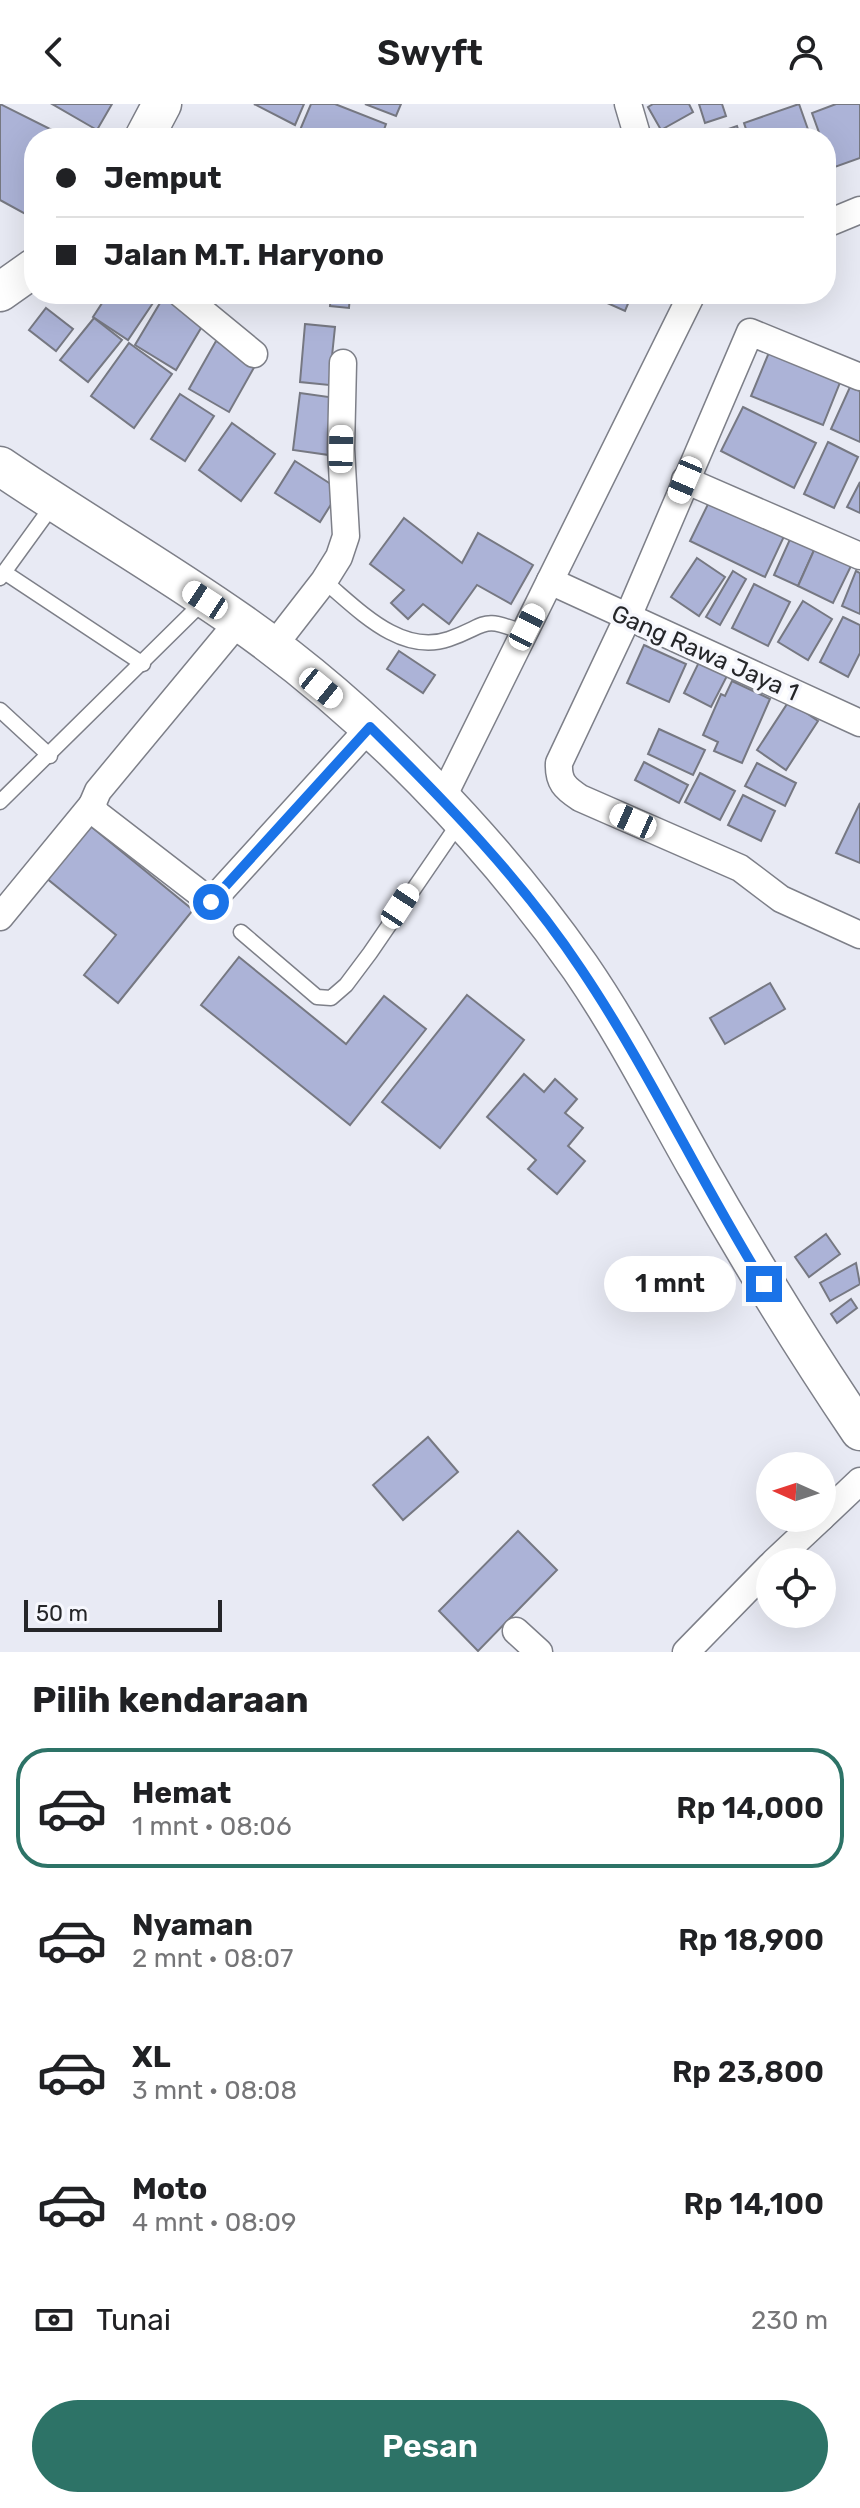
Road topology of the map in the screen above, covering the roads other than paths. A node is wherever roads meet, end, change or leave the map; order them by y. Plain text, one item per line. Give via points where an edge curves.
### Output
1 (162, 104) edge
2 (628, 104) edge
3 (149, 128) edge
4 (635, 128) edge
5 (24, 275) edge
6 (0, 292) edge
7 (193, 304) edge
8 (687, 304) edge
9 (254, 354) dead end
10 (343, 363) dead end
11 (860, 377) edge
12 (3, 473) edge
13 (685, 480) junction
14 (55, 502) junction
15 (860, 556) edge
16 (2, 575) edge
17 (324, 581) junction
18 (550, 581) junction
19 (205, 600) junction
20 (627, 619) junction
21 (239, 621) junction
22 (525, 633) junction
23 (272, 648) junction
24 (143, 664) junction
25 (0, 710) edge
26 (860, 723) edge
27 (370, 727) junction
28 (50, 756) junction
29 (0, 802) edge
30 (92, 805) junction
31 (452, 809) junction
32 (0, 917) edge
33 (241, 932) dead end
34 (860, 935) edge
35 (860, 1431) edge
36 (860, 1481) edge
37 (836, 1504) edge
38 (806, 1532) edge
39 (789, 1548) edge
40 (756, 1580) edge
41 (516, 1631) dead end
42 (539, 1652) edge
43 (686, 1652) edge

1 - 3 main road
2 - 4 street
5 - 6 main road
7 - 9 street
8 - 18 street
10 - 17 street via 346,536
11 - 13 street via 750,332
12 - 14 main road
13 - 15 street
13 - 20 street
14 - 16 lane
14 - 19 main road
16 - 24 lane
17 - 22 lane via 385,631 405,637 447,640 484,622
17 - 23 street
18 - 20 street, Gang Rawa Jaya 1
18 - 22 street
19 - 21 main road
19 - 24 lane
20 - 26 street, Gang Rawa Jaya 1
20 - 34 street via 559,763 565,788 740,868 781,899
21 - 23 main road
21 - 30 street via 98,791
22 - 31 street
23 - 27 main road
24 - 28 lane
25 - 28 lane
27 - 30 street via 211,902
27 - 31 main road
28 - 29 lane
30 - 32 street
31 - 33 lane via 370,953 331,998 317,997
31 - 35 main road via 580,967 751,1262
36 - 37 street
38 - 39 street
40 - 43 street
41 - 42 street

